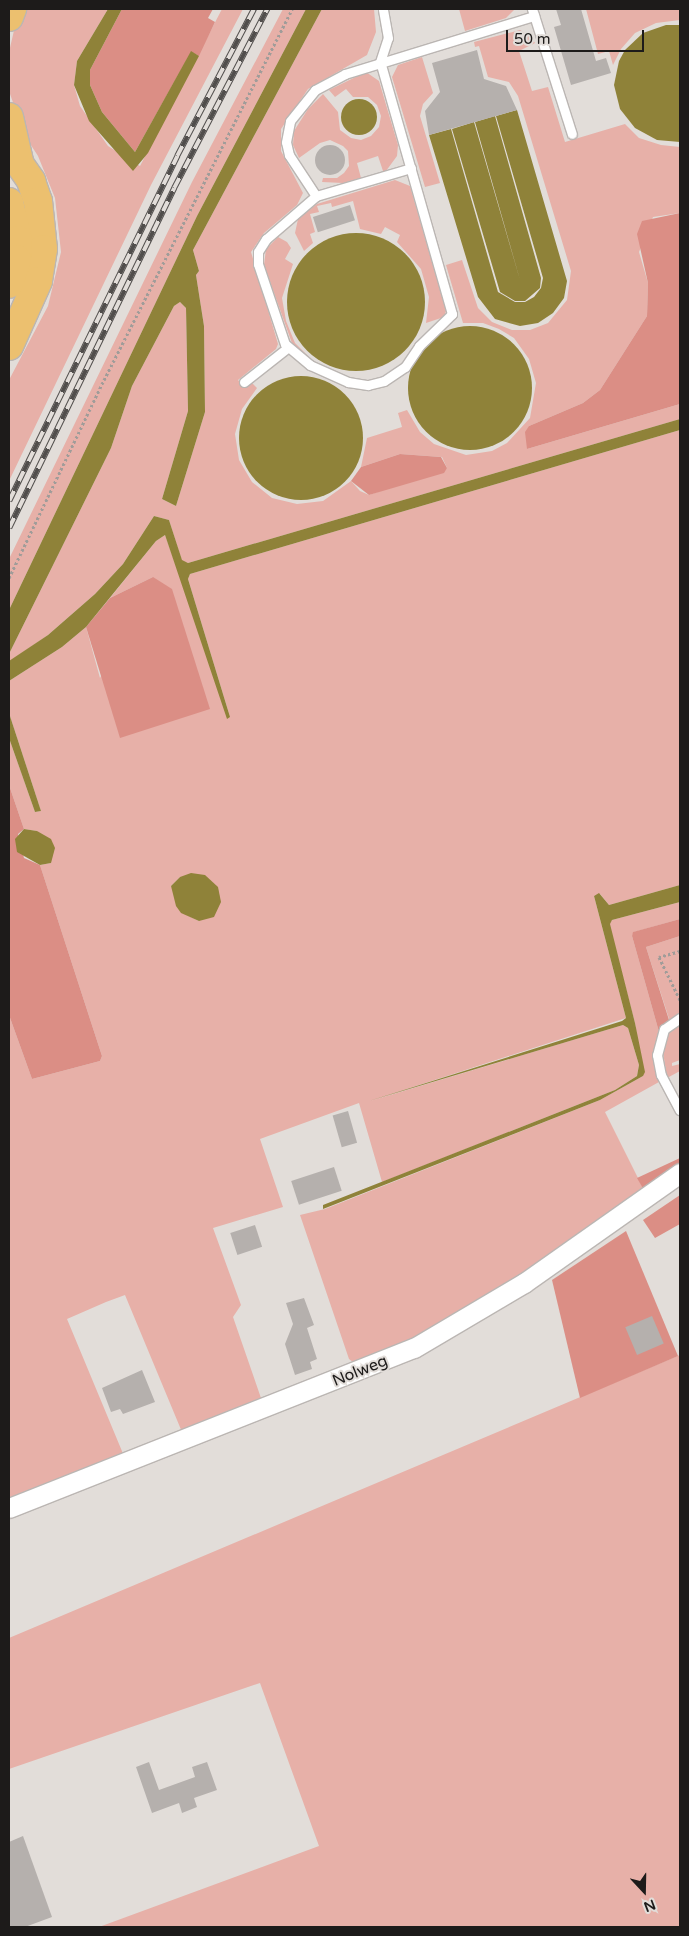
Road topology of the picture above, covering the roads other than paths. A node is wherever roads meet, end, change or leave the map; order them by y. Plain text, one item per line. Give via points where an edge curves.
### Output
1 (12, 9) edge
2 (383, 9) edge
3 (533, 13) edge
4 (9, 17) edge
5 (380, 62) junction
6 (9, 117) edge
7 (572, 134) dead end
8 (14, 155) edge
9 (411, 168) junction
10 (316, 196) junction
11 (9, 202) edge
12 (9, 284) edge
13 (9, 346) edge
14 (287, 348) junction
15 (244, 382) dead end
16 (680, 1018) edge
17 (680, 1110) edge
18 (680, 1174) edge
19 (9, 1508) edge

1 - 4 highway
2 - 5 lane via 388,38
3 - 5 lane
3 - 7 lane
5 - 9 lane
5 - 10 lane via 345,74 315,90 290,121 286,142 289,155
6 - 8 highway
8 - 13 highway via 38,201 43,249 38,281
9 - 10 lane
9 - 14 lane via 452,309 450,319 426,338 399,373 375,384 361,385 328,374
10 - 14 lane via 266,239 258,252 258,264
11 - 12 highway via 18,240 17,259
14 - 15 lane
16 - 17 lane via 664,1029 657,1055 661,1075
18 - 19 street, Nolweg via 524,1283 414,1348

